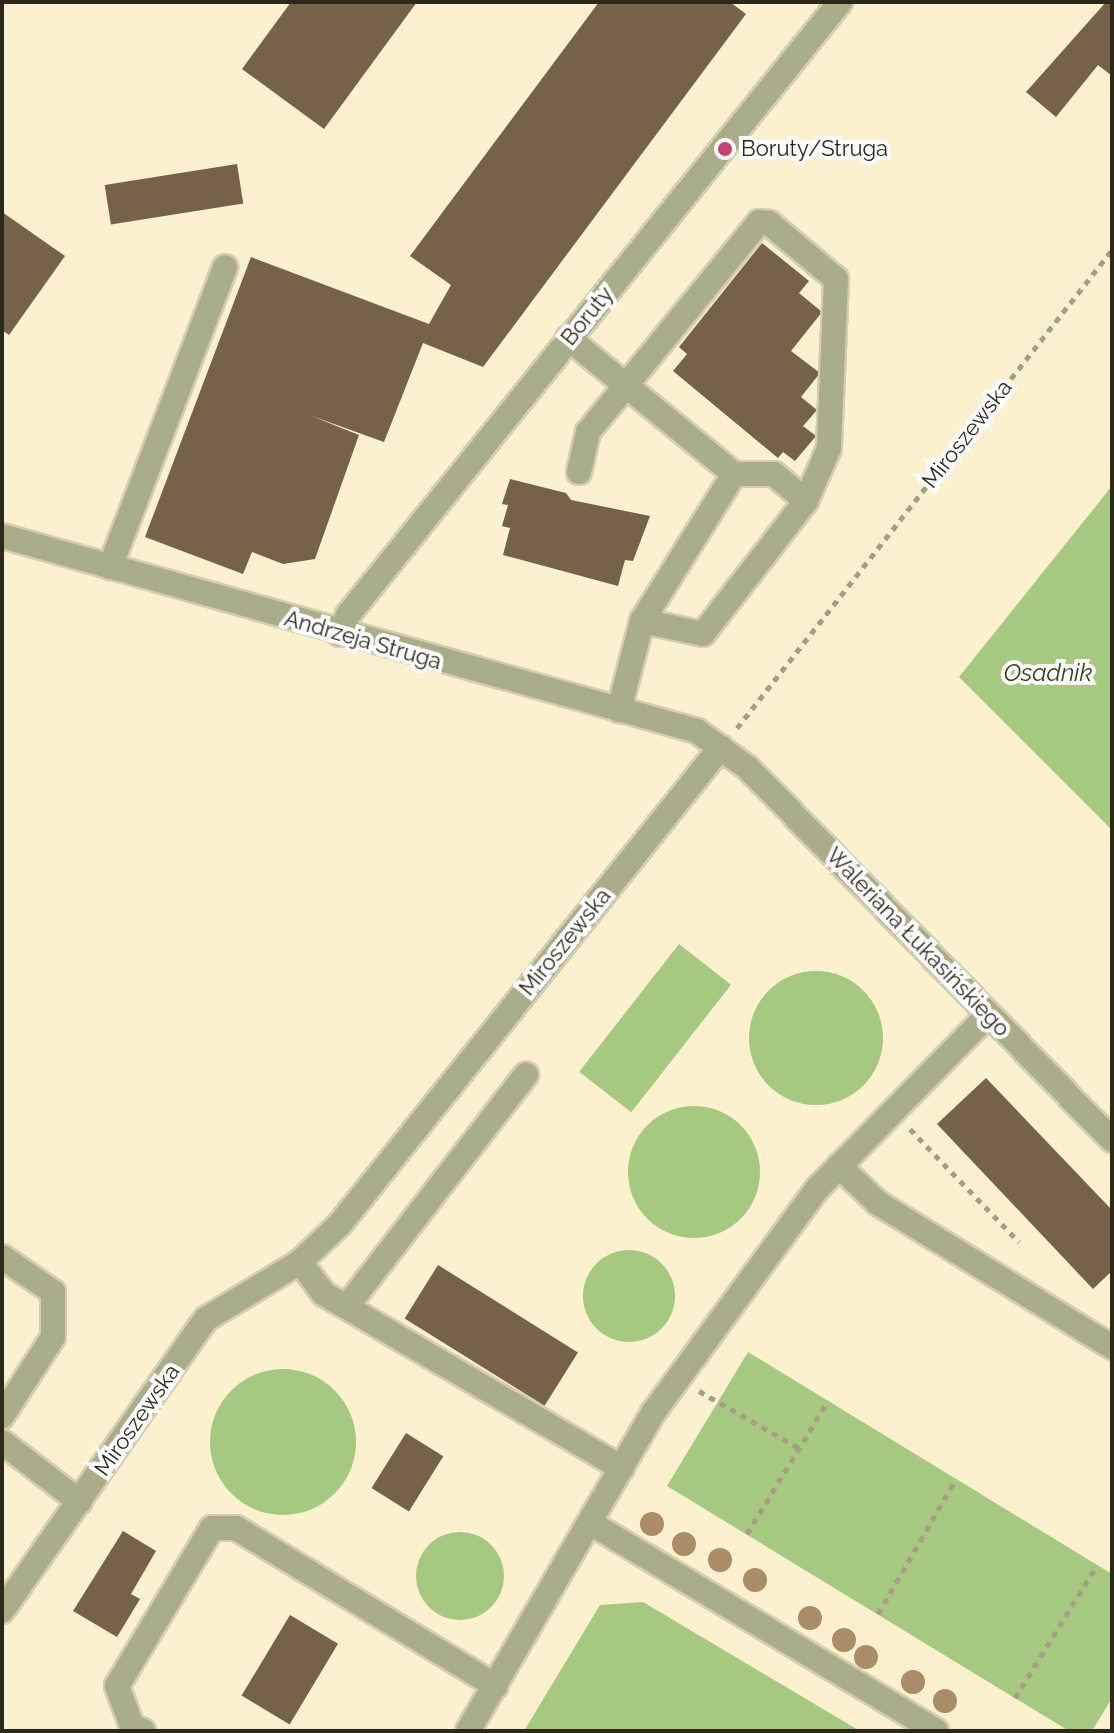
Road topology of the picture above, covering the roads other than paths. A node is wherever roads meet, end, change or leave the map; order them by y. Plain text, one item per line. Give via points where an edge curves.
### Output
1 (840, 2) edge
2 (225, 267) dead end
3 (568, 338) junction
4 (626, 383) junction
5 (579, 472) dead end
6 (734, 474) junction
7 (806, 501) junction
8 (2, 536) edge
9 (110, 567) junction
10 (642, 621) junction
11 (340, 634) junction
12 (619, 710) junction
13 (721, 747) junction
14 (988, 1015) junction
15 (526, 1075) dead end
16 (1112, 1140) edge
17 (839, 1166) junction
18 (2, 1257) edge
19 (300, 1262) junction
20 (348, 1305) junction
21 (1112, 1347) edge
22 (2, 1416) edge
23 (2, 1442) edge
24 (622, 1468) junction
25 (80, 1502) junction
26 (592, 1524) junction
27 (2, 1611) edge
28 (496, 1686) junction
29 (143, 1731) edge
30 (468, 1731) edge
31 (936, 1731) edge

1 - 3 street, Boruty
2 - 9 street
3 - 4 street
3 - 11 street, Boruty via 348,615
4 - 5 street via 588,432
4 - 6 street
4 - 7 street via 759,222 769,223 836,279 829,448
6 - 7 street via 774,474
6 - 10 street
7 - 10 street via 703,634
8 - 9 street, Andrzeja Struga
9 - 11 street, Andrzeja Struga
10 - 12 street
11 - 12 street, Andrzeja Struga
12 - 13 street, Andrzeja Struga via 697,731
13 - 14 street, Waleriana Łukasińskiego via 748,768
13 - 19 street, Miroszewska via 340,1224
14 - 16 street, Waleriana Łukasińskiego
14 - 17 street
15 - 20 street
17 - 21 street via 878,1203
17 - 24 street via 678,1379
18 - 22 street via 53,1292 53,1337
19 - 20 street via 324,1294
19 - 25 street, Miroszewska via 206,1319
20 - 24 street
23 - 25 street
24 - 26 street
25 - 27 street, Miroszewska
26 - 28 street
26 - 31 street
28 - 29 street via 236,1528 212,1528 117,1686 132,1726
28 - 30 street

